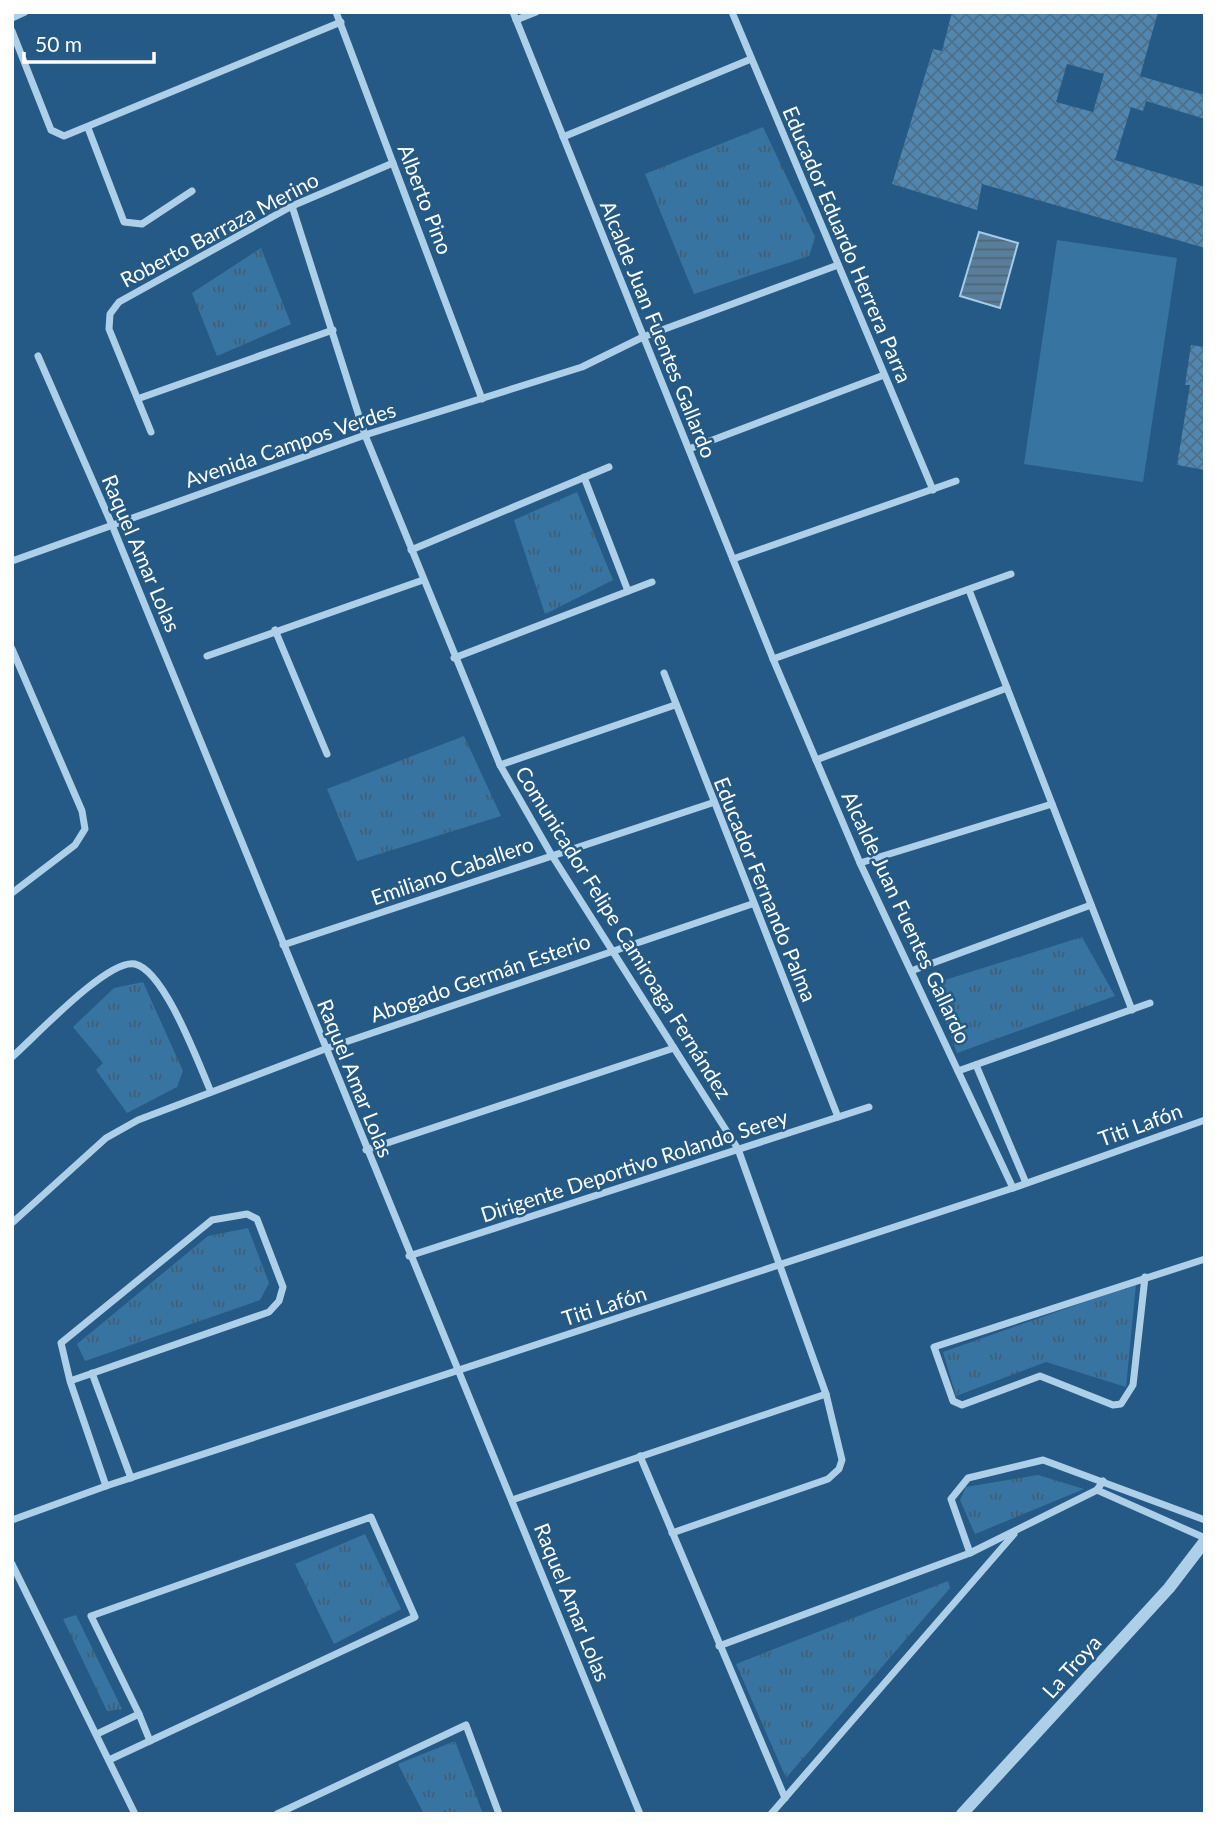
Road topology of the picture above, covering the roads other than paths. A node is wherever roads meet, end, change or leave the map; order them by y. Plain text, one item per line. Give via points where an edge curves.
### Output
1 (25, 12) edge
2 (337, 12) edge
3 (536, 12) edge
4 (732, 12) edge
5 (514, 16) edge
6 (12, 18) edge
7 (341, 22) junction
8 (12, 31) edge
9 (751, 59) junction
10 (88, 128) junction
11 (563, 137) junction
12 (393, 163) junction
13 (192, 191) dead end
14 (292, 206) junction
15 (838, 265) junction
16 (333, 330) junction
17 (643, 337) junction
18 (38, 356) dead end
19 (884, 375) junction
20 (139, 398) junction
21 (482, 399) junction
22 (151, 432) dead end
23 (365, 435) junction
24 (689, 449) junction
25 (609, 467) dead end
26 (584, 477) junction
27 (956, 481) dead end
28 (933, 490) junction
29 (112, 524) junction
30 (411, 551) junction
31 (733, 559) junction
32 (12, 562) edge
33 (1011, 574) dead end
34 (423, 580) junction
35 (652, 582) dead end
36 (969, 590) junction
37 (628, 591) junction
38 (275, 630) junction
39 (12, 649) edge
40 (207, 656) dead end
41 (454, 658) junction
42 (773, 659) junction
43 (664, 673) dead end
44 (1007, 688) junction
45 (675, 705) junction
46 (327, 754) dead end
47 (817, 760) junction
48 (500, 765) junction
49 (712, 803) junction
50 (1052, 804) junction
51 (551, 854) junction
52 (860, 863) junction
53 (12, 893) edge
54 (752, 904) junction
55 (1091, 905) junction
56 (283, 945) junction
57 (612, 950) junction
58 (912, 971) junction
59 (1150, 1003) dead end
60 (1132, 1010) junction
61 (674, 1048) junction
62 (325, 1049) junction
63 (12, 1057) edge
64 (976, 1065) junction
65 (958, 1071) junction
66 (211, 1092) junction
67 (869, 1107) dead end
68 (838, 1117) junction
69 (1205, 1120) edge
70 (738, 1149) junction
71 (366, 1150) junction
72 (1026, 1183) junction
73 (1013, 1188) junction
74 (12, 1223) edge
75 (409, 1256) junction
76 (1205, 1259) edge
77 (780, 1265) junction
78 (1145, 1277) junction
79 (92, 1373) junction
80 (457, 1373) junction
81 (70, 1381) junction
82 (826, 1394) junction
83 (640, 1456) junction
84 (131, 1478) junction
85 (1103, 1481) junction
86 (106, 1486) junction
87 (1097, 1490) junction
88 (512, 1500) junction
89 (12, 1520) edge
90 (1205, 1520) edge
91 (1017, 1530) junction
92 (672, 1533) junction
93 (1205, 1539) edge
94 (970, 1553) junction
95 (12, 1563) edge
96 (719, 1646) junction
97 (139, 1714) junction
98 (97, 1734) junction
99 (150, 1741) junction
100 (109, 1760) junction
101 (785, 1798) junction
102 (135, 1814) edge
103 (277, 1814) edge
104 (499, 1814) edge
105 (640, 1814) edge
106 (771, 1814) edge
107 (962, 1814) edge

1 - 6 street
2 - 7 street, Alberto Pino
3 - 5 street
4 - 9 street, Educador Eduardo Herrera Parra
5 - 11 street, Alcalde Juan Fuentes Gallardo
7 - 10 street
7 - 12 street, Alberto Pino
8 - 10 street via 51,130 64,136
9 - 11 street
9 - 15 street, Educador Eduardo Herrera Parra
10 - 13 street via 124,222 142,225
11 - 17 street, Alcalde Juan Fuentes Gallardo
12 - 14 street, Roberto Barraza Merino
12 - 21 street, Alberto Pino
14 - 16 street, Comunicador Felipe Camiroaga Fernández
14 - 20 street, Roberto Barraza Merino via 119,302 110,314 109,329
15 - 17 street, Avenida Campos Verdes
15 - 19 street, Educador Eduardo Herrera Parra
16 - 20 street
16 - 23 street, Comunicador Felipe Camiroaga Fernández
17 - 21 street, Avenida Campos Verdes via 582,367
17 - 24 street, Alcalde Juan Fuentes Gallardo
18 - 29 street, Raquel Amar Lolas
19 - 24 street
19 - 28 street, Educador Eduardo Herrera Parra
20 - 22 street, Roberto Barraza Merino
21 - 23 street, Avenida Campos Verdes
23 - 29 street, Avenida Campos Verdes
23 - 30 street, Comunicador Felipe Camiroaga Fernández
24 - 31 street, Alcalde Juan Fuentes Gallardo
25 - 26 street
26 - 30 street
26 - 37 street
27 - 28 street
28 - 31 street
29 - 32 street, Avenida Campos Verdes
29 - 56 street, Raquel Amar Lolas
30 - 34 street, Comunicador Felipe Camiroaga Fernández
31 - 42 street, Alcalde Juan Fuentes Gallardo
33 - 36 street
34 - 38 street
34 - 41 street, Comunicador Felipe Camiroaga Fernández
35 - 37 street
36 - 42 street
36 - 44 street
37 - 41 street
38 - 40 street
38 - 46 street
39 - 53 street via 82,811 85,829 75,845
41 - 48 street, Comunicador Felipe Camiroaga Fernández
42 - 47 street, Alcalde Juan Fuentes Gallardo
43 - 45 street, Educador Fernando Palma
44 - 47 street
44 - 50 street
45 - 48 street
45 - 49 street, Educador Fernando Palma
47 - 52 street, Alcalde Juan Fuentes Gallardo
48 - 51 street, Comunicador Felipe Camiroaga Fernández
49 - 51 street, Emiliano Caballero
49 - 54 street, Educador Fernando Palma
50 - 52 street
50 - 55 street
51 - 56 street, Emiliano Caballero
51 - 57 street, Comunicador Felipe Camiroaga Fernández
52 - 58 street, Alcalde Juan Fuentes Gallardo
54 - 57 street, Abogado Germán Esterio
54 - 68 street, Educador Fernando Palma
55 - 58 street
55 - 60 street
56 - 62 street, Raquel Amar Lolas
57 - 61 street, Comunicador Felipe Camiroaga Fernández
57 - 62 street, Abogado Germán Esterio
58 - 65 street, Alcalde Juan Fuentes Gallardo
59 - 60 street
60 - 64 street
61 - 70 street, Comunicador Felipe Camiroaga Fernández
61 - 71 street
62 - 66 street, Abogado Germán Esterio
62 - 71 street, Raquel Amar Lolas
63 - 66 street via 95,982 119,965 135,964 150,972 163,990
64 - 65 street
64 - 72 street, Alcalde Juan Fuentes Gallardo
65 - 73 street, Alcalde Juan Fuentes Gallardo
66 - 74 street, Abogado Germán Esterio via 138,1120 106,1138
67 - 68 street, Dirigente Deportivo Rolando Serey
68 - 70 street, Dirigente Deportivo Rolando Serey
69 - 72 street, Titi Lafón
70 - 75 street, Dirigente Deportivo Rolando Serey
70 - 77 street, Comunicador Felipe Camiroaga Fernández
71 - 75 street, Raquel Amar Lolas
72 - 73 street, Titi Lafón
73 - 77 street, Titi Lafón
75 - 80 street, Raquel Amar Lolas
76 - 78 street
77 - 80 street, Titi Lafón
77 - 82 street, Comunicador Felipe Camiroaga Fernández
78 - 78 street via 1133,1385 1121,1404 1113,1405 1040,1376 962,1405 953,1401 934,1347
79 - 81 street
79 - 81 street via 269,1312 283,1287 257,1219 247,1213 212,1220 61,1343
79 - 84 street
80 - 84 street, Titi Lafón
80 - 88 street, Raquel Amar Lolas
81 - 86 street
82 - 83 street
82 - 92 street, Comunicador Felipe Camiroaga Fernández via 842,1460 828,1479
83 - 88 street
83 - 92 street
84 - 86 street, Titi Lafón
85 - 87 street
85 - 90 street
85 - 94 street via 1043,1460 968,1478 951,1499
86 - 89 street, Titi Lafón
87 - 91 street
87 - 93 street
88 - 105 street, Raquel Amar Lolas
91 - 94 street
91 - 101 street
92 - 96 street
93 - 107 street, La Troya via 1169,1588
94 - 96 street
95 - 98 street
96 - 101 street
97 - 98 street
97 - 99 street
97 - 99 street via 91,1616 371,1517 415,1617
98 - 100 street
99 - 100 street
100 - 102 street
101 - 106 street
103 - 104 street via 466,1725

